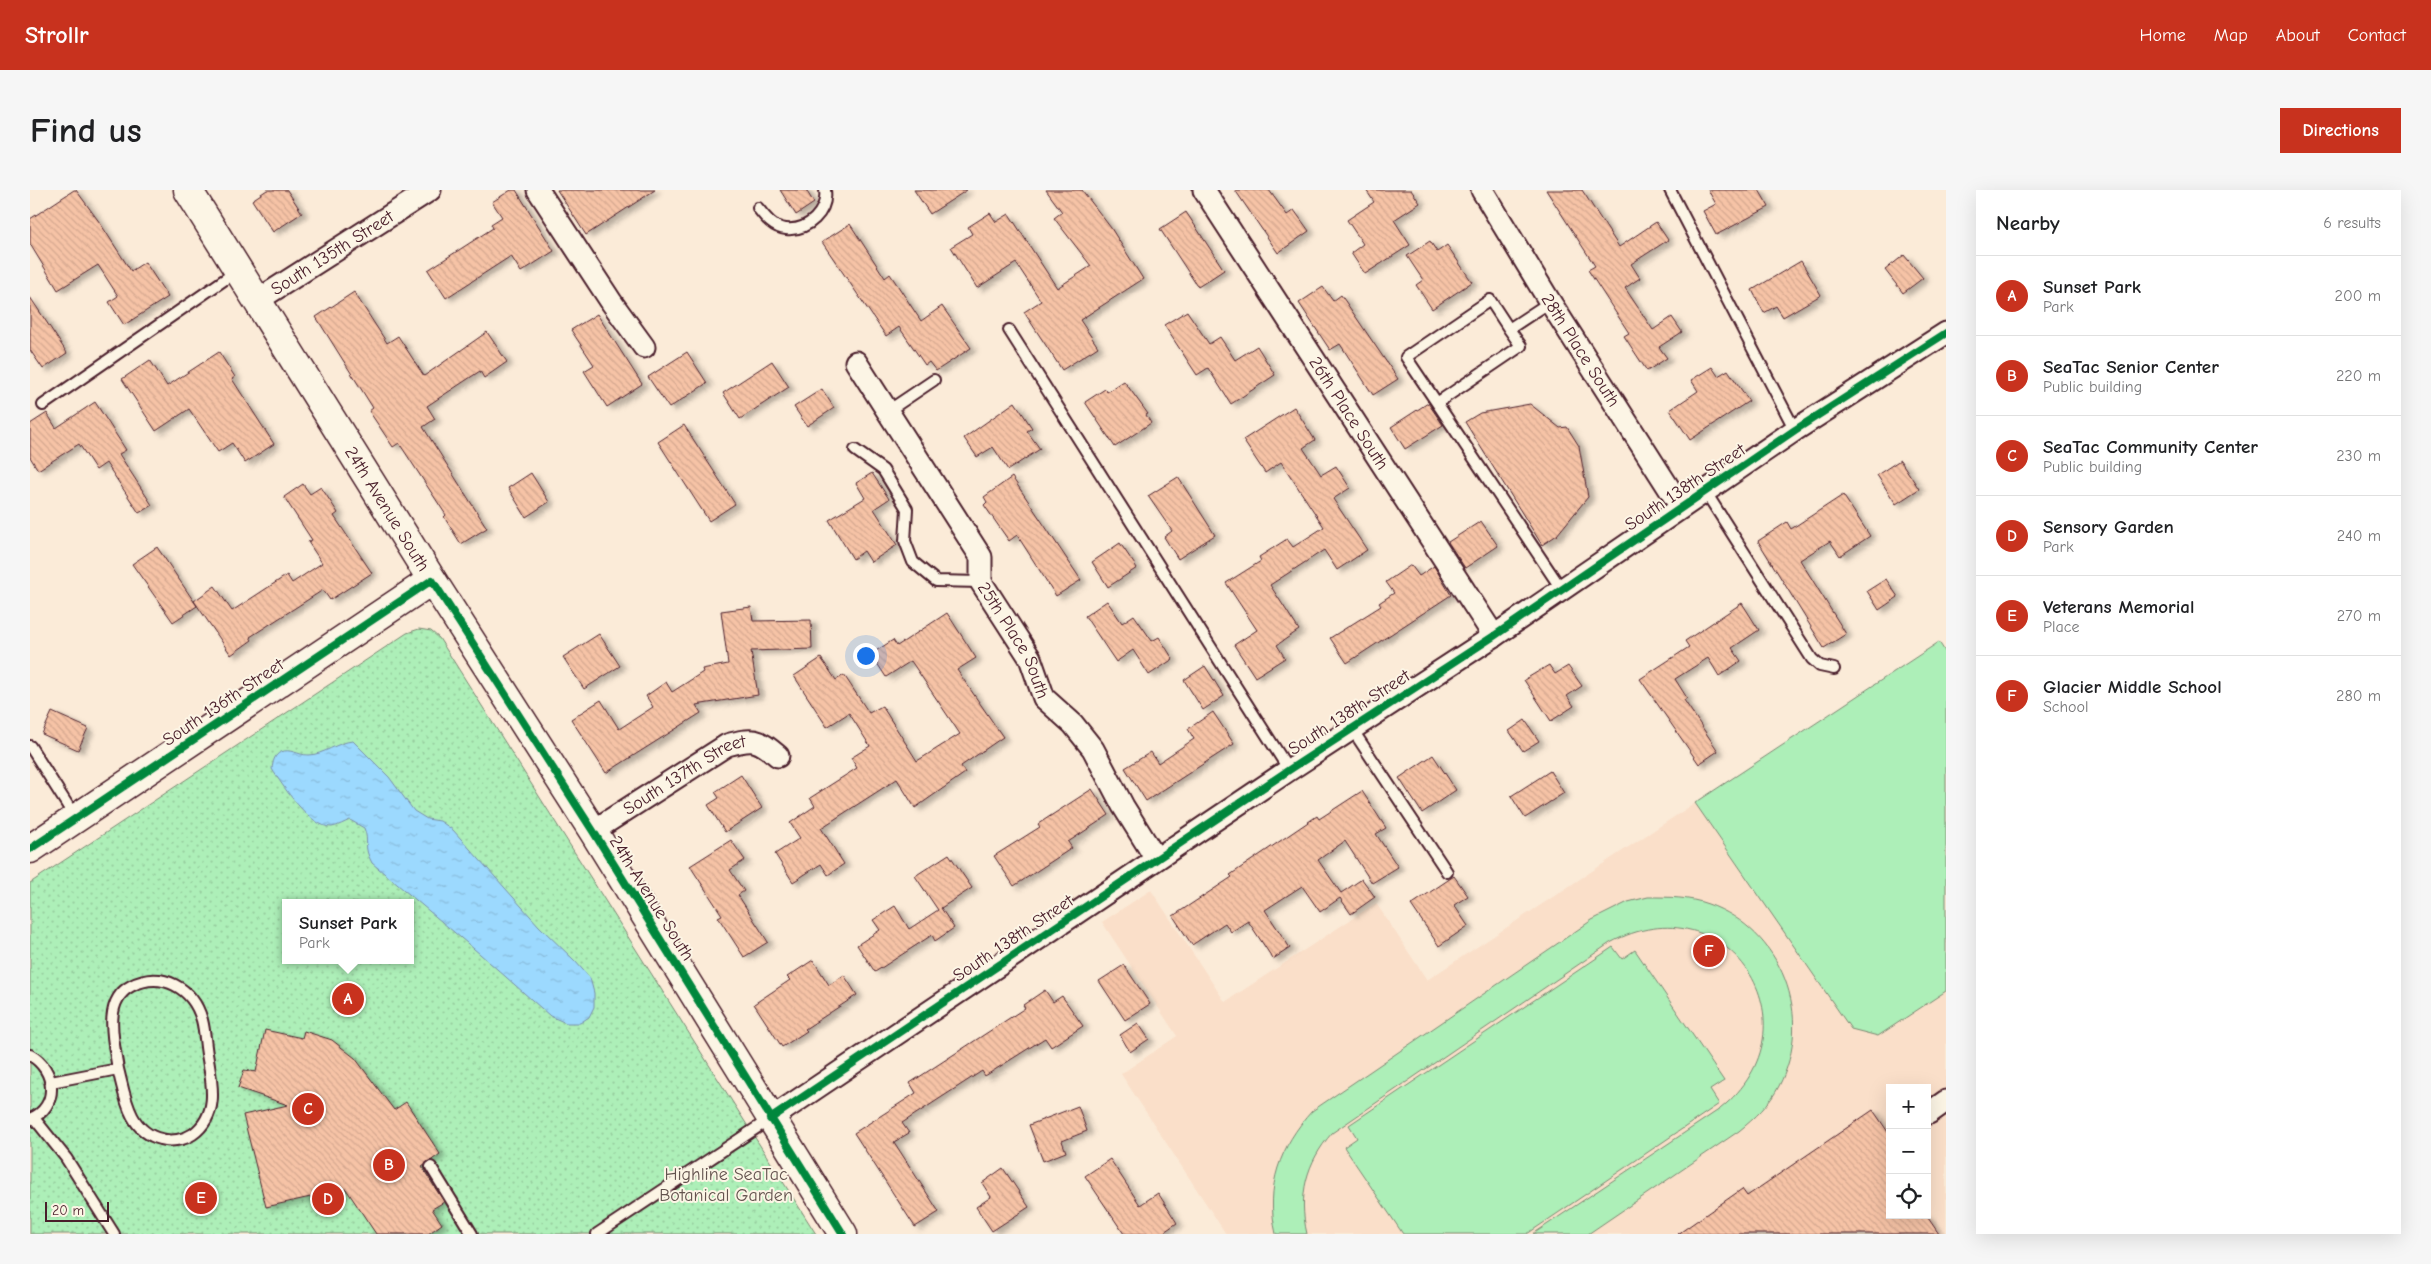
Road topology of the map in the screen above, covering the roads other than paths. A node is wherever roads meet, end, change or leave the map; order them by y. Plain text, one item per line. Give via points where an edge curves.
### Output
1 (188, 190) edge
2 (430, 190) edge
3 (538, 190) edge
4 (826, 190) edge
5 (1204, 190) edge
6 (1482, 190) edge
7 (1670, 190) edge
8 (758, 208) dead end
9 (239, 270) junction
10 (258, 300) junction
11 (1550, 302) junction
12 (1509, 329) junction
13 (1009, 330) dead end
14 (1946, 333) edge
15 (644, 348) dead end
16 (856, 362) dead end
17 (934, 380) dead end
18 (1436, 403) junction
19 (42, 405) dead end
20 (888, 411) junction
21 (1794, 430) junction
22 (855, 450) dead end
23 (1705, 491) junction
24 (1681, 507) junction
25 (432, 580) junction
26 (980, 582) junction
27 (1562, 590) junction
28 (1494, 636) junction
29 (1834, 669) dead end
30 (1352, 729) junction
31 (30, 746) edge
32 (778, 756) dead end
33 (1289, 770) junction
34 (76, 818) junction
35 (593, 831) junction
36 (30, 849) edge
37 (1156, 860) junction
38 (1448, 872) dead end
39 (30, 1055) edge
40 (118, 1069) junction
41 (51, 1082) junction
42 (32, 1118) edge
43 (770, 1119) junction
44 (430, 1166) dead end
45 (114, 1234) edge
46 (472, 1234) edge
47 (597, 1234) edge
48 (843, 1234) edge

1 - 9 street, 24th Avenue South
2 - 10 street, South 135th Street
3 - 15 street
4 - 8 lane via 824,208 808,225 785,229 768,221
5 - 28 street, 26th Place South
6 - 11 street, 28th Place South
7 - 21 lane
9 - 10 street, 24th Avenue South
9 - 19 lane
10 - 25 street, 24th Avenue South
11 - 12 lane
11 - 24 street, 28th Place South
12 - 18 lane via 1521,346
12 - 18 lane via 1490,300 1406,357
13 - 33 lane
14 - 21 street, South 138th Street
16 - 20 street, 25th Place South
17 - 20 lane
18 - 27 lane
20 - 26 street, 25th Place South via 981,558
21 - 23 street, South 138th Street
22 - 26 lane via 883,470 907,510 905,541 913,562 936,581
23 - 24 street, South 138th Street
23 - 29 lane via 1812,659 1820,666
24 - 27 street, South 138th Street
25 - 34 street, South 136th Street
25 - 35 street, 24th Avenue South
26 - 37 street, 25th Place South via 1030,658 1044,698 1073,724 1094,749
27 - 28 street, South 138th Street
28 - 30 street, South 138th Street
30 - 33 street, South 138th Street
30 - 38 lane
31 - 34 lane
32 - 35 street, South 137th Street via 760,741 747,740 727,746
33 - 37 street, South 138th Street
34 - 36 street, South 136th Street
35 - 43 street, 24th Avenue South
37 - 43 street, South 138th Street
39 - 41 lane via 44,1065
40 - 40 lane via 111,1017 119,996 125,989 147,980 162,980 182,989 191,998 202,1020 213,1101 204,1125 177,1141 151,1137 128,1109
40 - 41 lane
41 - 42 lane via 50,1099 41,1113
42 - 45 lane via 66,1158
43 - 47 lane, South 138th Street
43 - 48 street, 24th Avenue South
44 - 46 lane

